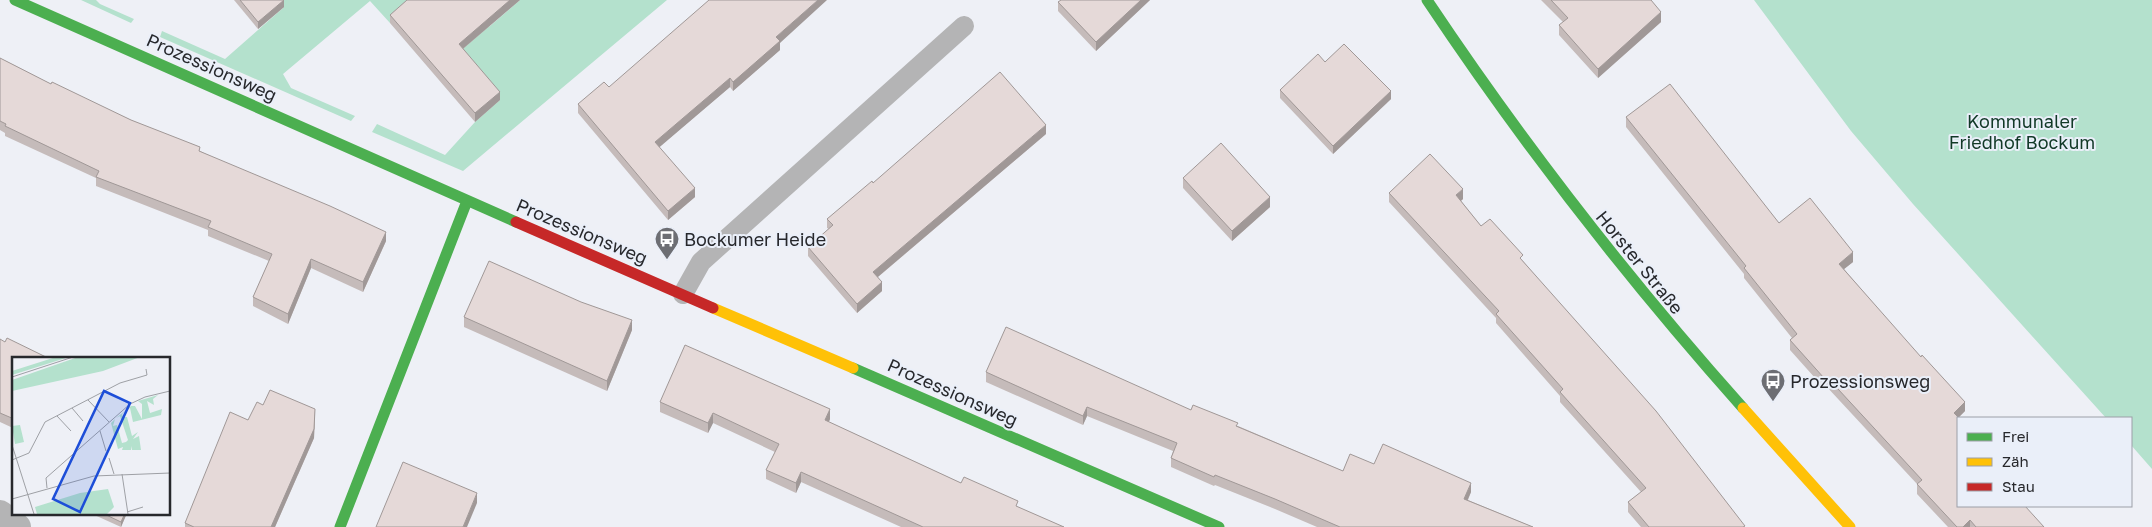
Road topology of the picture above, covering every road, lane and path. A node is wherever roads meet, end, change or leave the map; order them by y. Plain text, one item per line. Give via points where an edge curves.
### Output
1 (15, 0) edge
2 (1427, 0) edge
3 (964, 26) dead end
4 (467, 201) junction
5 (683, 294) junction
6 (0, 514) edge
7 (18, 527) edge
8 (340, 527) edge
9 (1219, 527) edge
10 (1850, 527) edge

1 - 4 street, Prozessionsweg
2 - 10 street, Horster Straße via 1545,171 1611,255 1696,356
3 - 5 lane via 701,262
4 - 5 street, Prozessionsweg
4 - 8 street
5 - 9 street, Prozessionsweg
6 - 7 street

